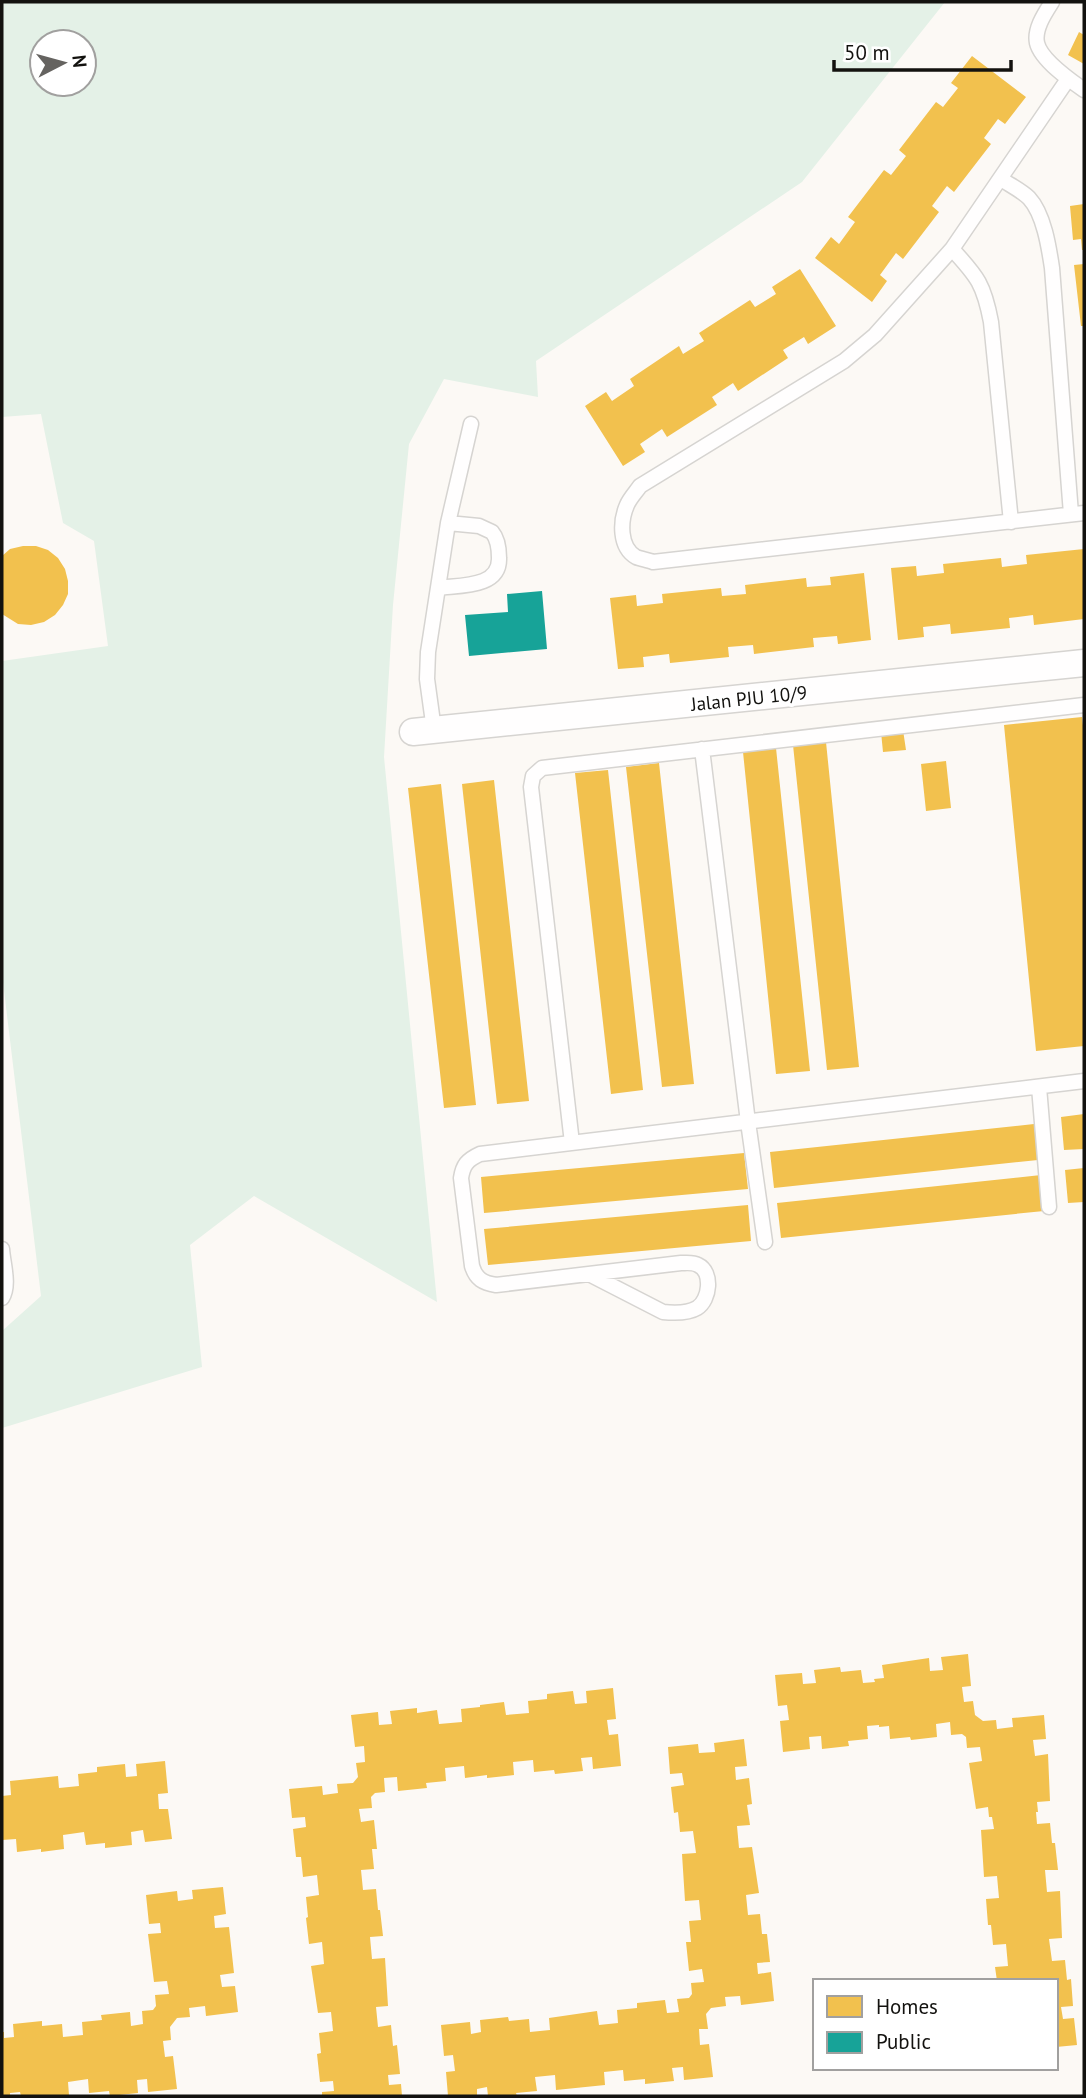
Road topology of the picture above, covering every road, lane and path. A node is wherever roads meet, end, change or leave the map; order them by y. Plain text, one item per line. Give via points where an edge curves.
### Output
1 (1052, 2) edge
2 (1068, 79) junction
3 (1084, 90) edge
4 (1002, 179) junction
5 (952, 249) junction
6 (471, 424) dead end
7 (1077, 514) edge
8 (1011, 522) junction
9 (448, 523) junction
10 (438, 588) junction
11 (1084, 663) edge
12 (1084, 705) edge
13 (424, 731) joint
14 (702, 749) junction
15 (1084, 1081) edge
16 (1039, 1087) junction
17 (748, 1122) junction
18 (572, 1143) junction
19 (1049, 1207) dead end
20 (765, 1242) dead end
21 (2, 1249) edge
22 (589, 1274) junction
23 (2, 1298) edge

1 - 2 lane via 1042,19 1037,43
2 - 3 lane
2 - 4 lane
4 - 5 lane
4 - 7 lane via 1030,199 1048,243
5 - 8 lane via 975,274 987,303
5 - 8 lane via 874,335 844,360 640,486 623,518 625,545 636,557 653,562
6 - 9 lane
7 - 8 lane
9 - 10 lane
9 - 10 lane via 492,532 499,568 481,582
10 - 13 lane via 428,652
11 - 13 street, Jalan PJU 10/9
12 - 14 lane
14 - 17 lane
14 - 18 lane via 542,768 533,776
15 - 16 lane
16 - 17 lane
16 - 19 lane
17 - 18 lane
17 - 20 lane
18 - 22 lane via 480,1154 463,1166 472,1266 480,1280 496,1285
21 - 23 lane via 6,1287
22 - 22 lane via 663,1312 696,1309 707,1294 704,1269 691,1263

